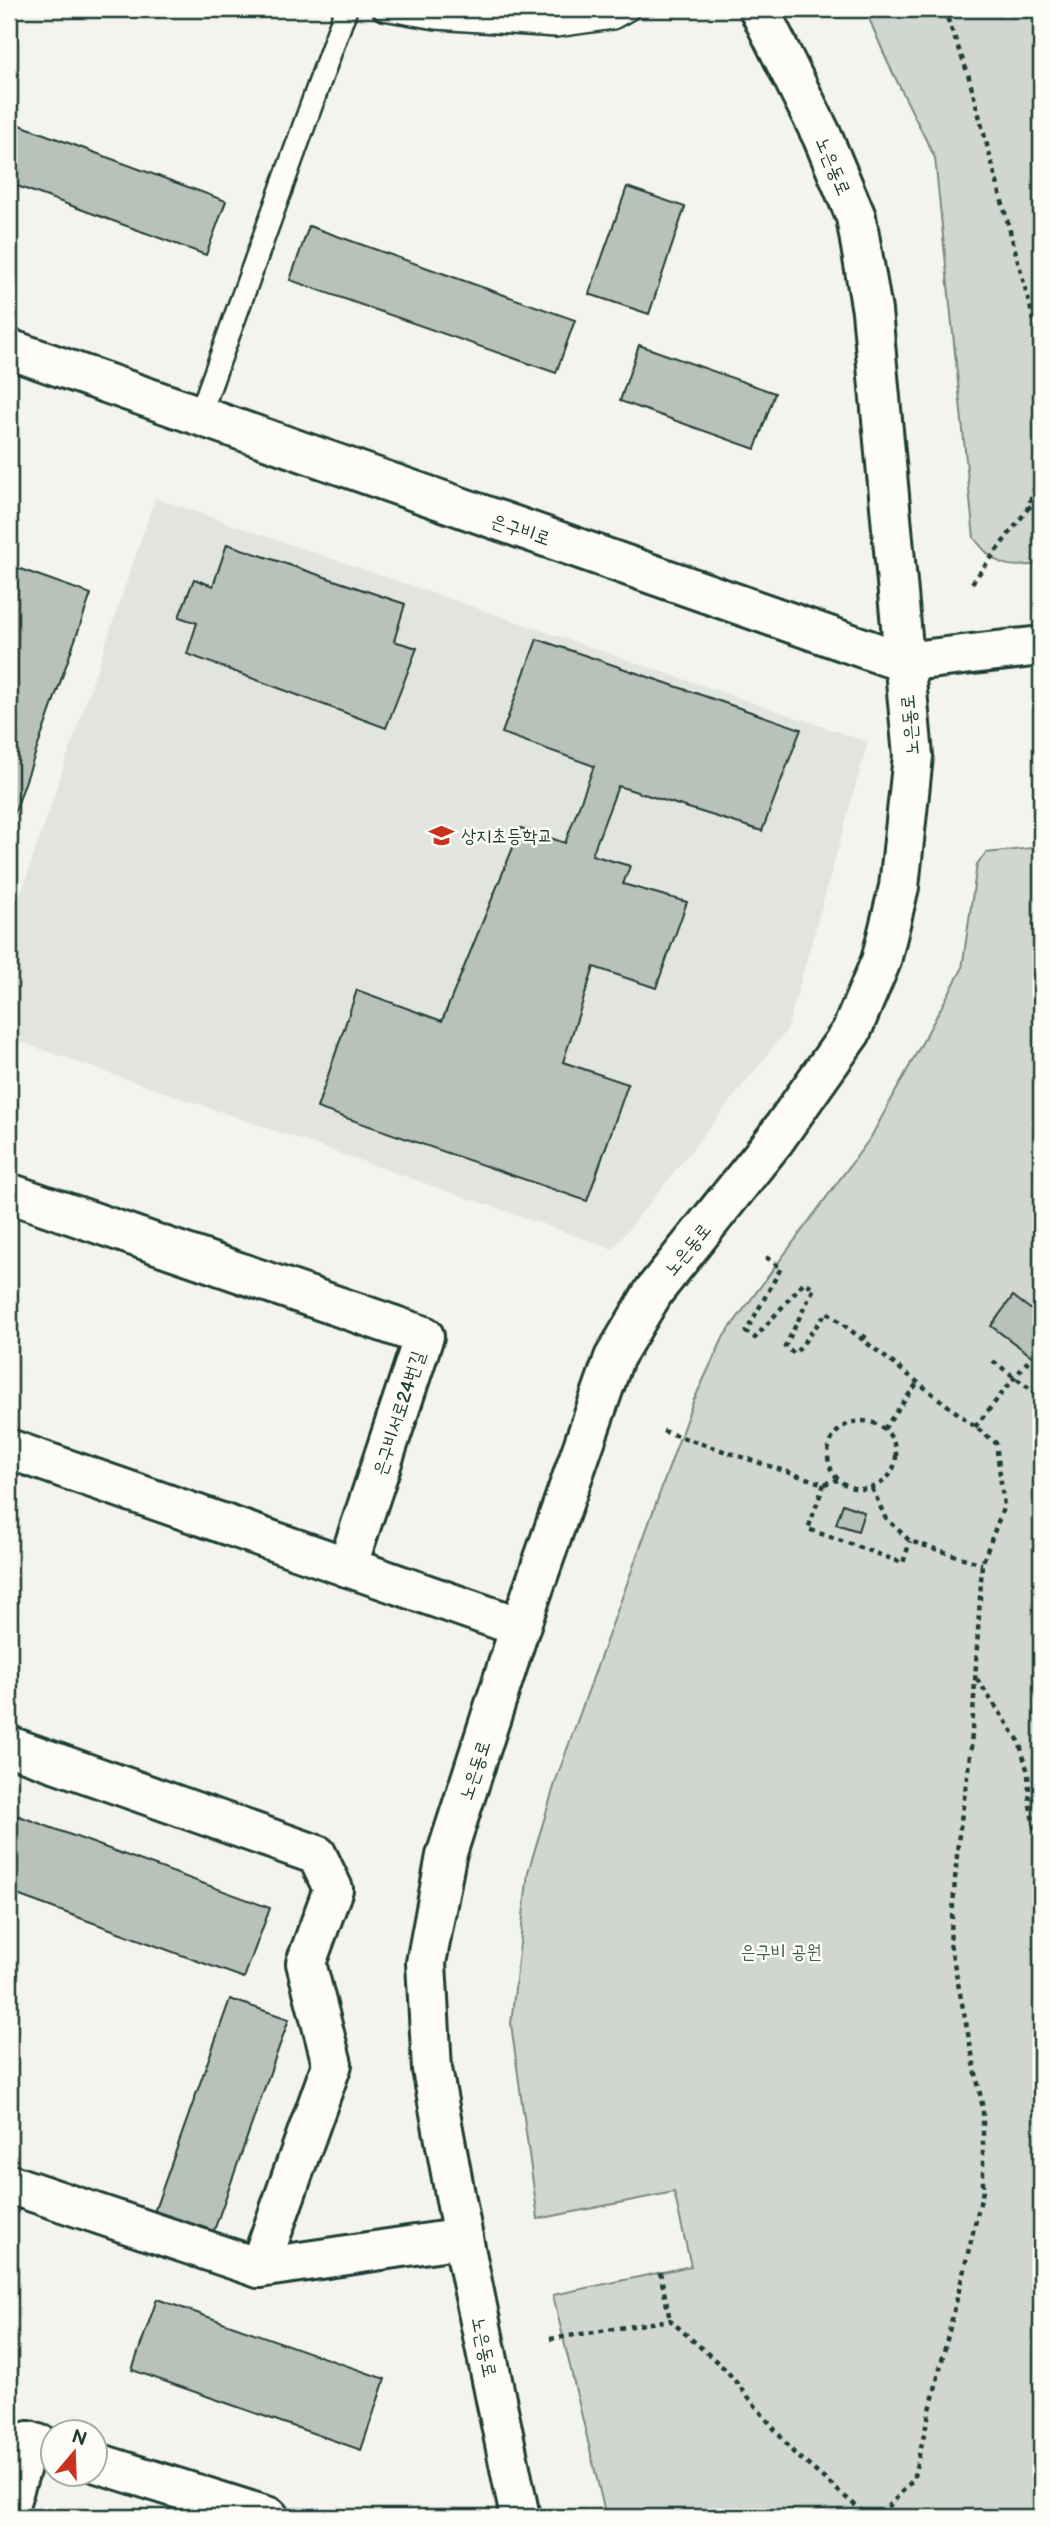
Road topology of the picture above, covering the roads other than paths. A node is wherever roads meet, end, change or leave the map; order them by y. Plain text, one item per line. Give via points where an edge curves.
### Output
1 (345, 9) edge
2 (383, 9) edge
3 (629, 9) edge
4 (759, 9) edge
5 (9, 349) edge
6 (199, 417) junction
7 (1041, 646) edge
8 (903, 662) junction
9 (9, 1193) edge
10 (9, 1449) edge
11 (347, 1567) junction
12 (520, 1627) junction
13 (9, 1746) edge
14 (9, 2184) edge
15 (463, 2238) junction
16 (259, 2268) junction
17 (38, 2444) edge
18 (108, 2466) edge
19 (9, 2507) edge
20 (32, 2517) edge
21 (269, 2517) edge
22 (520, 2517) edge

1 - 6 lane
2 - 3 lane via 436,18 556,26 613,18
4 - 8 street, 노은동로 via 856,217 872,311
5 - 6 street, 은구비로
6 - 8 street, 은구비로
7 - 8 street, 은구비로
8 - 12 street, 노은동로 via 913,756 899,887 881,961 851,1032 774,1142 654,1291 614,1358
9 - 11 street, 은구비서로24번길 via 424,1336
10 - 11 street
11 - 12 street
12 - 15 street, 노은동로 via 446,1856 426,1963 432,2069
13 - 16 street via 317,1855 332,1888 306,1963 332,2064
14 - 16 street
15 - 16 street
15 - 22 street, 노은동로
17 - 19 street via 29,2441
18 - 21 street
19 - 20 street

